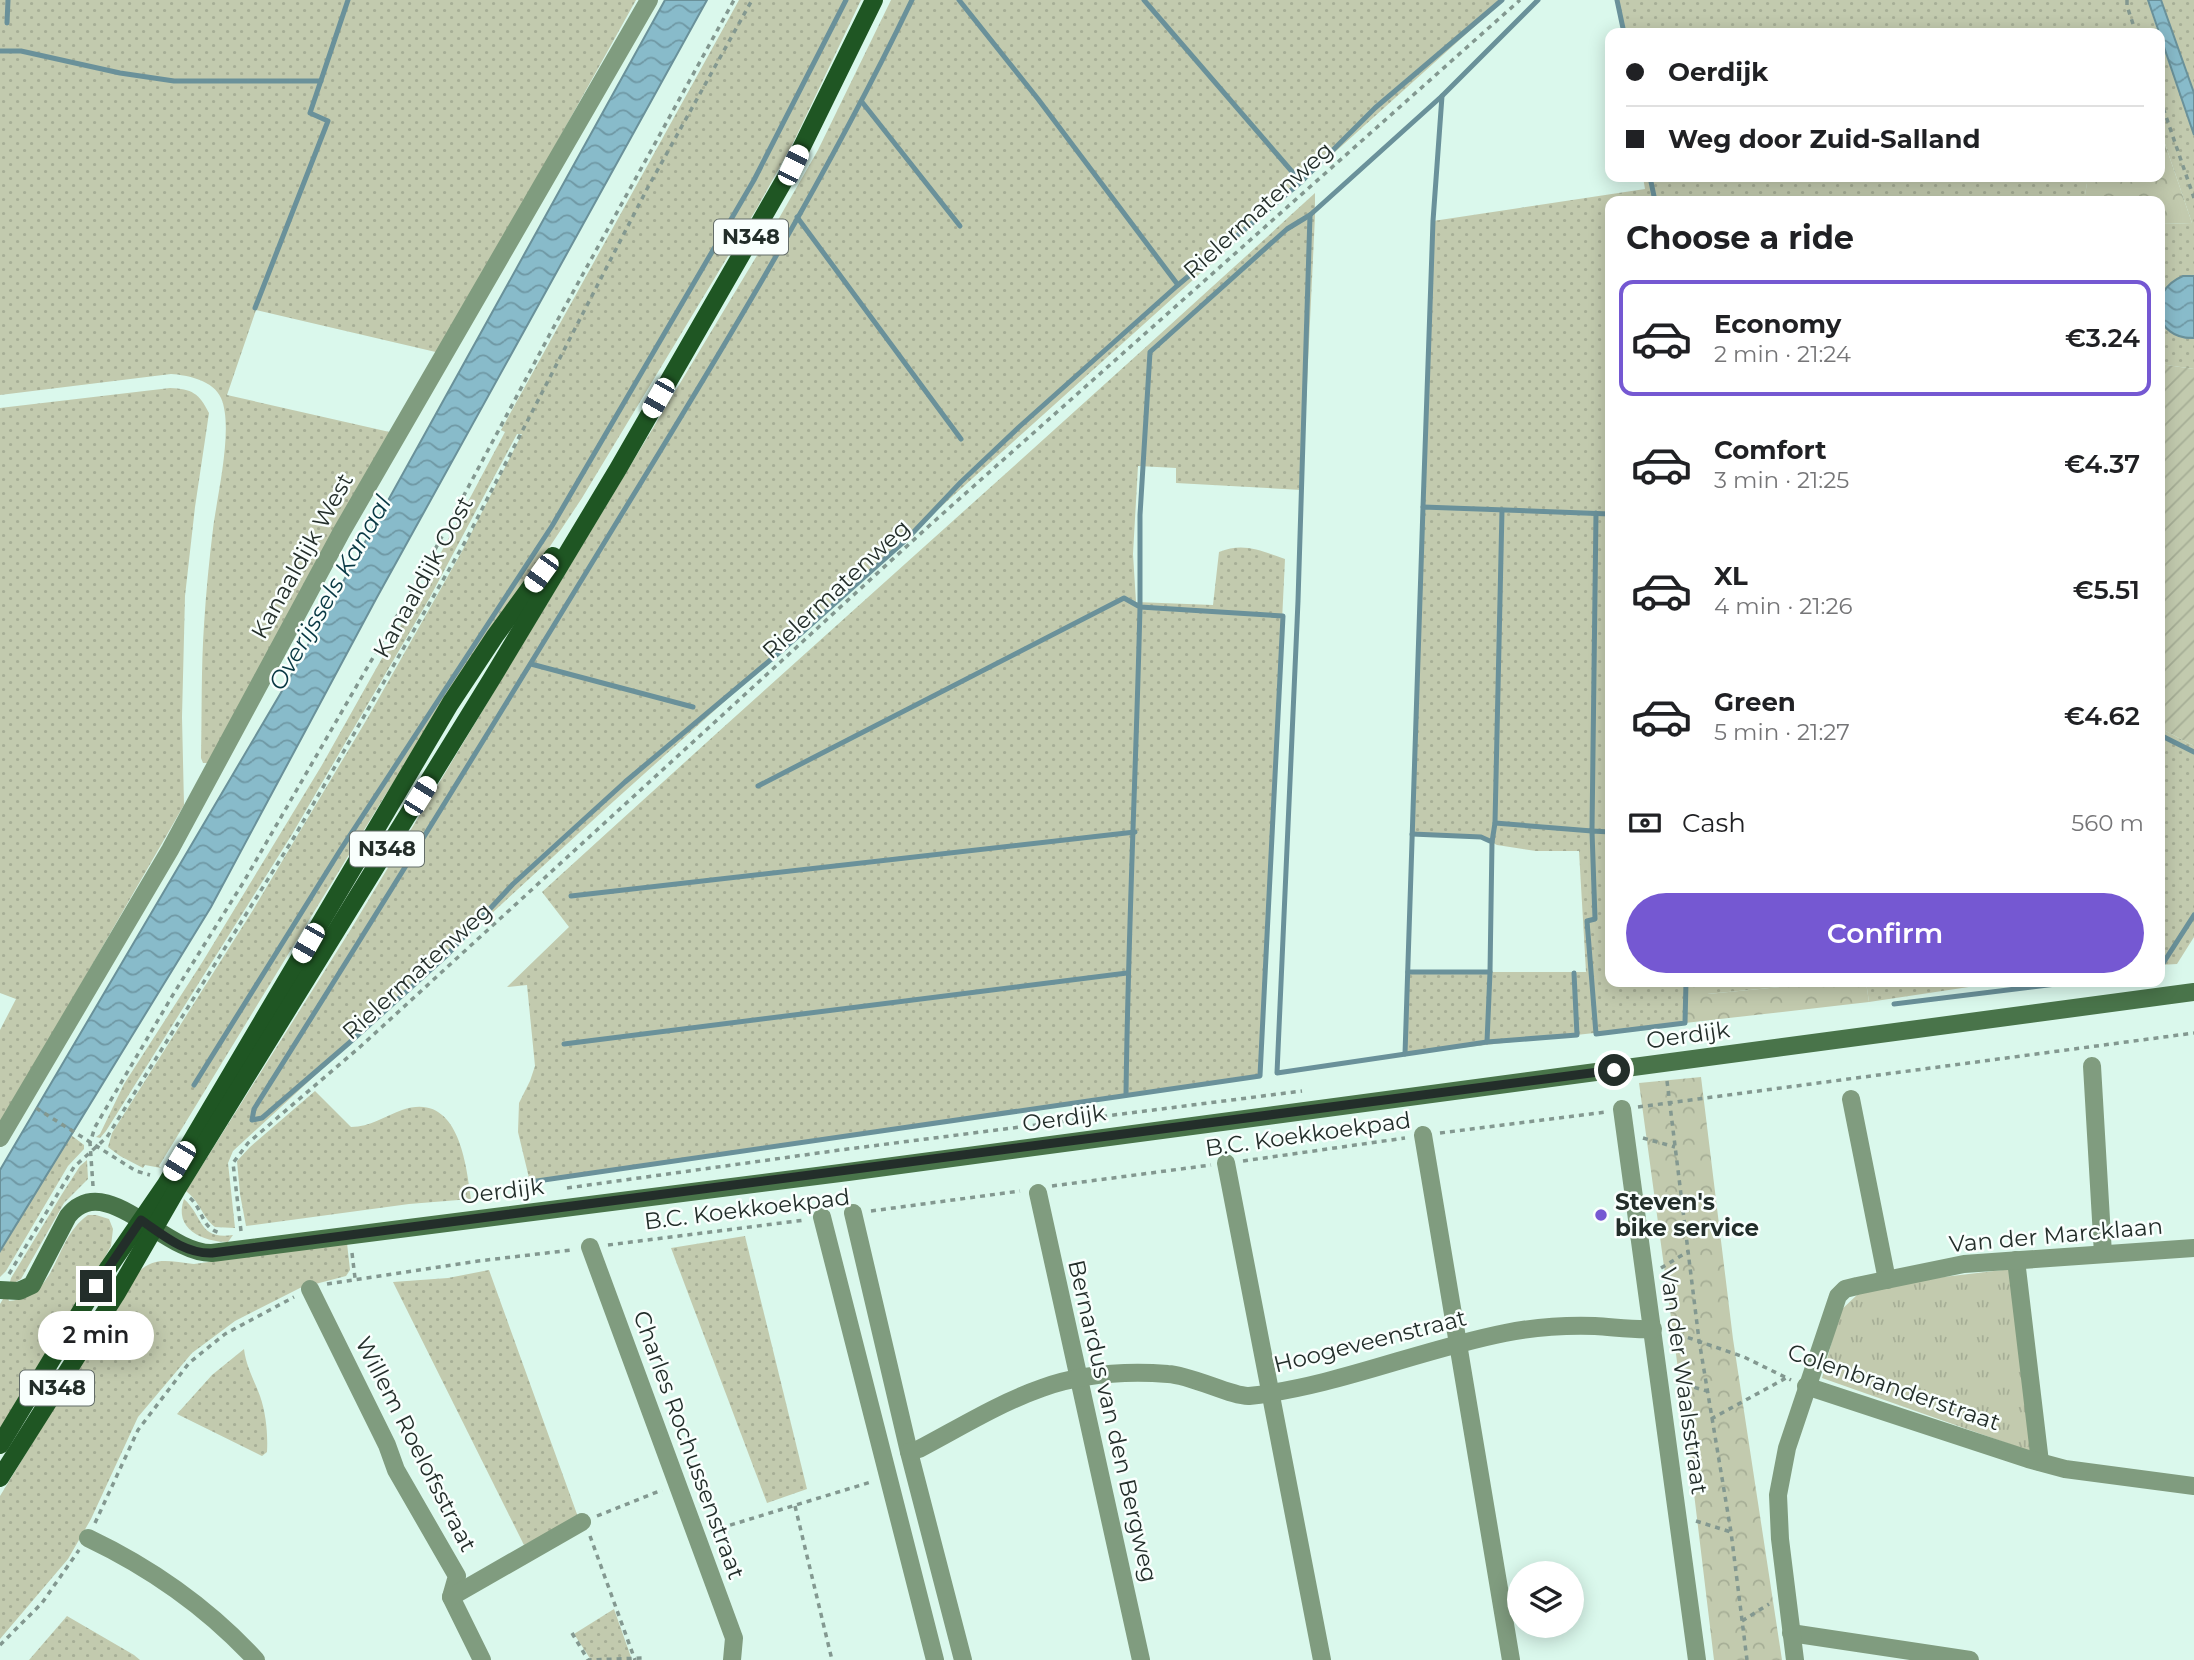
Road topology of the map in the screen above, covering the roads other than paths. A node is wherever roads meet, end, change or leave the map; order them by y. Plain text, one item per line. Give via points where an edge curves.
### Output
1 (649, 0) edge
2 (874, 0) edge
3 (2194, 992) edge
4 (2092, 1066) dead end
5 (1851, 1099) dead end
6 (1622, 1109) road end
7 (1423, 1135) road end
8 (0, 1138) edge
9 (1226, 1163) road end
10 (1036, 1190) road end
11 (853, 1213) road end
12 (822, 1217) road end
13 (148, 1224) junction
14 (590, 1247) road end
15 (2194, 1248) edge
16 (2103, 1254) junction
17 (2016, 1260) junction
18 (1887, 1280) junction
19 (310, 1289) road end
20 (0, 1290) edge
21 (1653, 1329) junction
22 (1458, 1342) junction
23 (1078, 1380) junction
24 (1806, 1386) junction
25 (1270, 1392) junction
26 (0, 1445) edge
27 (911, 1460) junction
28 (2040, 1462) junction
29 (889, 1476) junction
30 (0, 1478) edge
31 (2194, 1486) edge
32 (584, 1522) road end
33 (88, 1538) road end
34 (451, 1597) junction
35 (1791, 1633) junction
36 (1317, 1659) edge
37 (256, 1660) edge
38 (482, 1660) edge
39 (732, 1660) edge
40 (935, 1660) edge
41 (963, 1660) edge
42 (1141, 1660) edge
43 (1511, 1660) edge
44 (1697, 1660) edge
45 (1795, 1660) edge
46 (1970, 1660) edge

1 - 8 street, Kanaaldijk West via 342,531 170,850
2 - 13 main road, N348 via 793,165 618,469 484,692
3 - 13 street, Oerdijk via 212,1253 188,1249
4 - 16 street
5 - 18 street
6 - 21 street, Van der Waalsstraat
7 - 22 street
9 - 25 street
10 - 23 street, Bernardus van den Bergweg
11 - 27 street
12 - 29 street
13 - 20 street, Oerdijk via 109,1203 94,1201 75,1208 32,1285 19,1291
13 - 26 main road, N348 via 96,1286
13 - 30 main road, N348 via 114,1298
14 - 39 street, Charles Rochussenstraat via 734,1638
15 - 16 street, Van der Marcklaan
16 - 17 street, Van der Marcklaan
17 - 18 street, Van der Marcklaan via 1964,1264
17 - 28 street, Colenbranderstraat
18 - 24 street, Van der Marcklaan via 1845,1289 1839,1296
19 - 34 street, Willem Roelofsstraat via 396,1469 457,1576
21 - 22 street, Hoogeveenstraat via 1555,1326
21 - 44 street, Van der Waalsstraat
22 - 25 street, Hoogeveenstraat via 1340,1378
22 - 43 street
23 - 25 street, Hoogeveenstraat via 1137,1372 1172,1374 1244,1396
23 - 27 street, Hoogeveenstraat via 1023,1396 919,1449
23 - 42 street, Bernardus van den Bergweg
24 - 28 street, Colenbranderstraat
24 - 35 street, Van der Marcklaan via 1778,1495
25 - 36 street
27 - 29 street, Hoogeveenstraat
27 - 41 street
28 - 31 street, Colenbranderstraat
29 - 40 street
32 - 34 street
33 - 37 street via 196,1604
34 - 38 street, Willem Roelofsstraat
35 - 45 street, Van der Marcklaan
35 - 46 street

